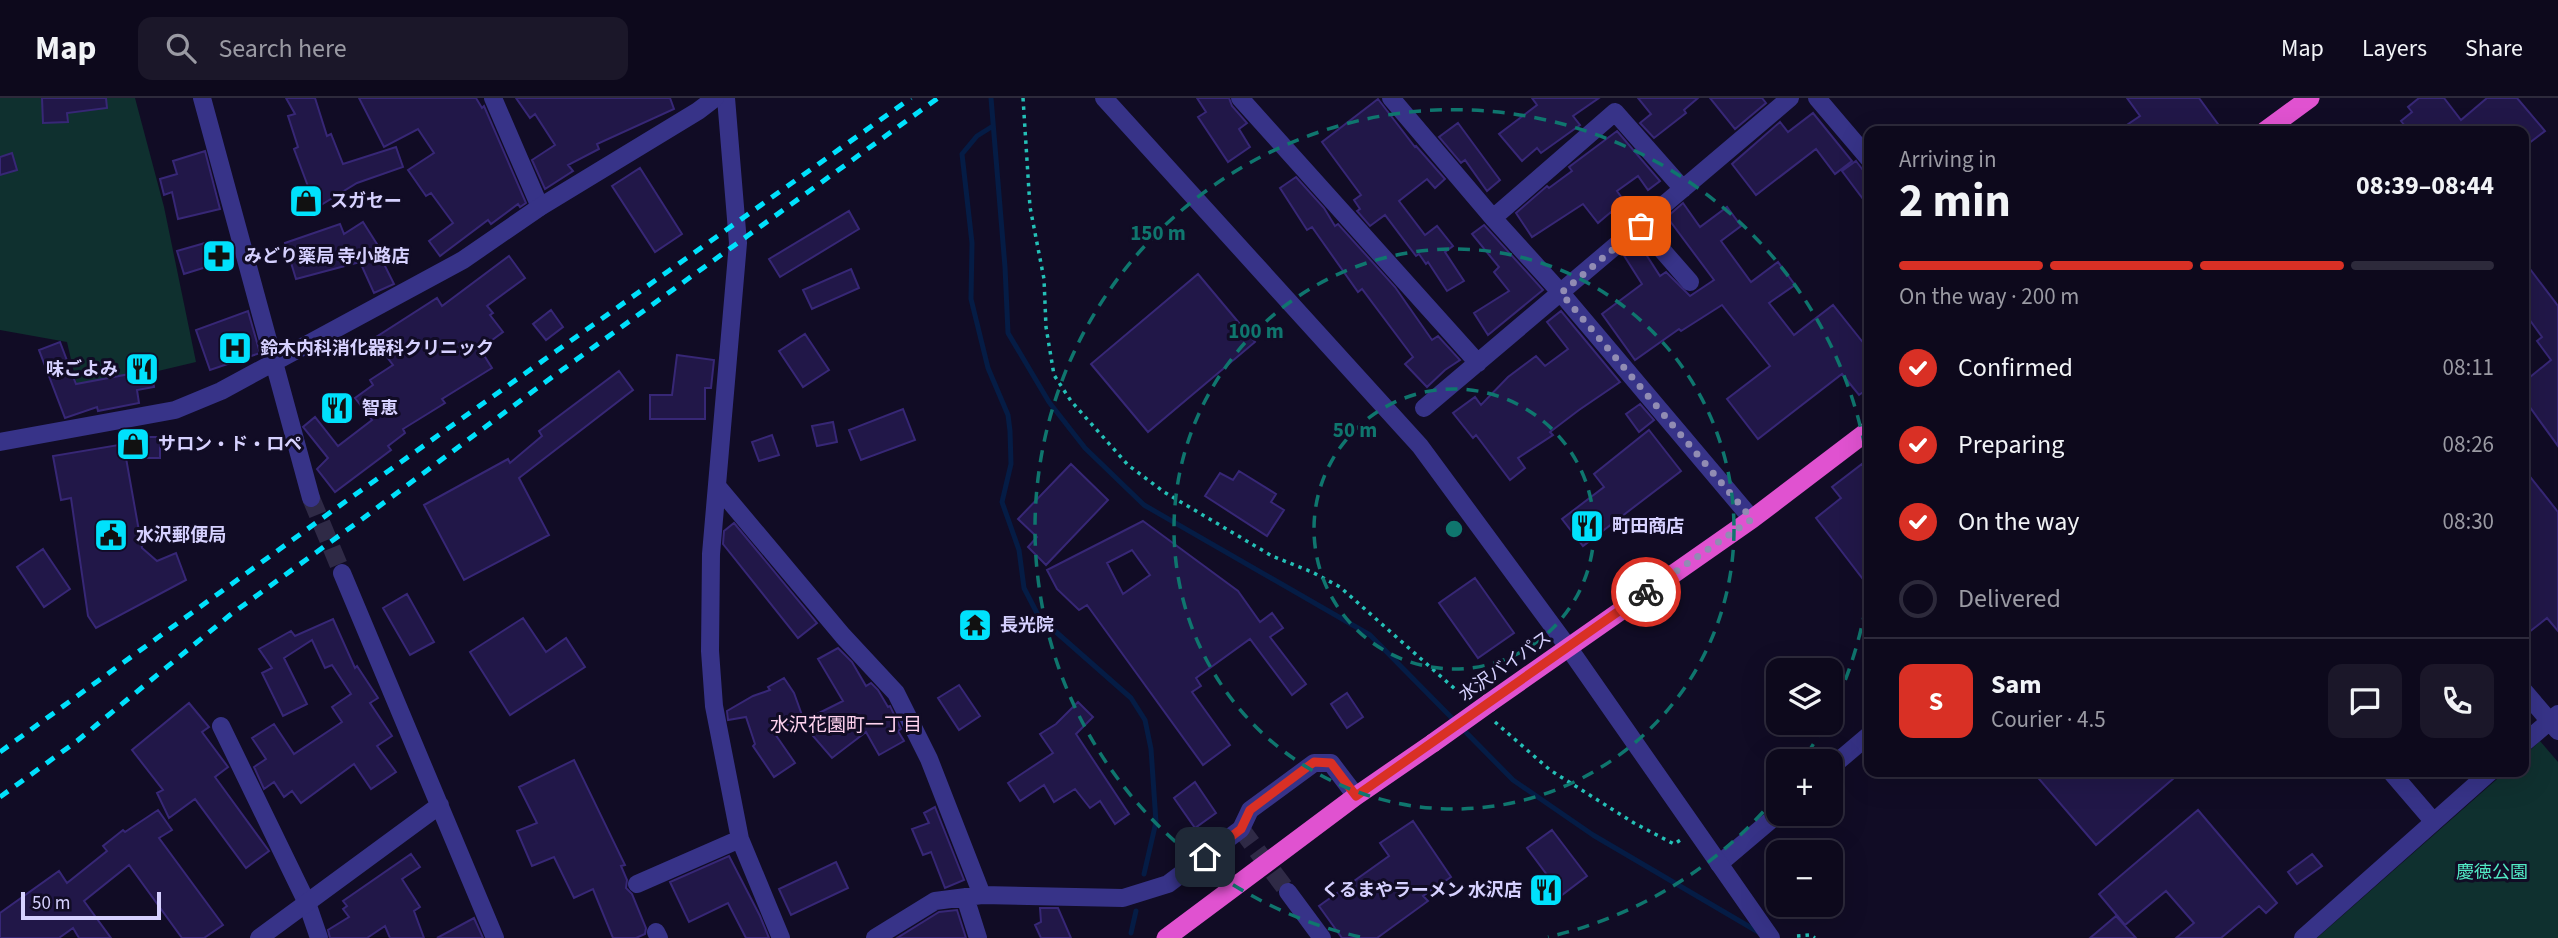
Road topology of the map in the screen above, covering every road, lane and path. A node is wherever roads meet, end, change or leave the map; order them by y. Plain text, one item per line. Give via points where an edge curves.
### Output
1 (202, 98) edge
2 (493, 98) edge
3 (715, 98) edge
4 (726, 98) edge
5 (1023, 98) edge
6 (1104, 98) edge
7 (1240, 98) edge
8 (1391, 98) edge
9 (1790, 98) edge
10 (1817, 98) edge
11 (2309, 98) edge
12 (2272, 126) edge
13 (1864, 153) edge
14 (1683, 189) junction
15 (540, 207) junction
16 (1493, 218) junction
17 (1641, 226) junction
18 (1690, 282) dead end
19 (1561, 293) junction
20 (273, 362) junction
21 (1478, 363) junction
22 (1424, 408) dead end
23 (1864, 433) edge
24 (0, 442) edge
25 (716, 486) junction
26 (311, 498) tunnel mouth
27 (1752, 519) junction
28 (342, 573) tunnel mouth
29 (1568, 647) junction
30 (2529, 696) edge
31 (1469, 701) dead end
32 (1490, 710) junction
33 (2555, 722) edge
34 (221, 726) dead end
35 (1864, 739) edge
36 (2529, 740) edge
37 (1843, 757) edge
38 (2395, 777) edge
39 (2484, 777) edge
40 (1356, 796) junction
41 (440, 805) junction
42 (2433, 821) junction
43 (1766, 824) edge
44 (1695, 829) junction
45 (740, 839) junction
46 (1719, 864) junction
47 (636, 884) dead end
48 (1288, 892) tunnel mouth
49 (974, 896) junction
50 (307, 903) junction
51 (1797, 936) dead end
52 (259, 938) edge
53 (319, 938) edge
54 (495, 938) edge
55 (781, 938) edge
56 (875, 938) edge
57 (978, 938) edge
58 (1166, 938) edge
59 (1322, 938) edge
60 (1771, 938) edge
61 (1815, 938) edge
62 (2303, 938) edge

1 - 20 street
2 - 15 street
3 - 15 street
4 - 25 street via 738,243
5 - 31 path via 1030,207 1044,279 1046,327 1055,375 1071,401 1128,464 1164,492 1272,556 1340,587
6 - 29 street via 1394,416
7 - 21 street
8 - 16 street
9 - 14 street
10 - 13 street
11 - 12 highway
14 - 16 street via 1615,112
14 - 17 street
15 - 20 street via 463,260
16 - 19 street
17 - 18 street
17 - 19 street
19 - 21 street
19 - 27 street
20 - 24 street via 175,410
20 - 26 street
21 - 22 street
23 - 27 highway, 水沢バイパス
25 - 45 street via 710,596 714,706
25 - 49 street via 896,693 929,759
27 - 29 highway, 水沢バイパス
28 - 41 street
29 - 32 highway, 水沢バイパス
29 - 44 street
30 - 33 street
32 - 40 highway, 水沢バイパス, bridge
32 - 44 path via 1550,770 1634,823 1674,844
33 - 36 street
34 - 50 street
35 - 37 street
38 - 42 street
39 - 42 street
40 - 49 street via 1331,763 1314,762 1250,810 1241,829 1168,884 1123,898
40 - 58 highway, 水沢バイパス
41 - 50 street
41 - 54 street
42 - 62 street
43 - 46 street
44 - 46 street
45 - 47 street
45 - 55 street
46 - 60 street
48 - 59 street
49 - 56 street via 935,901
49 - 57 street
50 - 52 street
50 - 53 street
51 - 61 path

